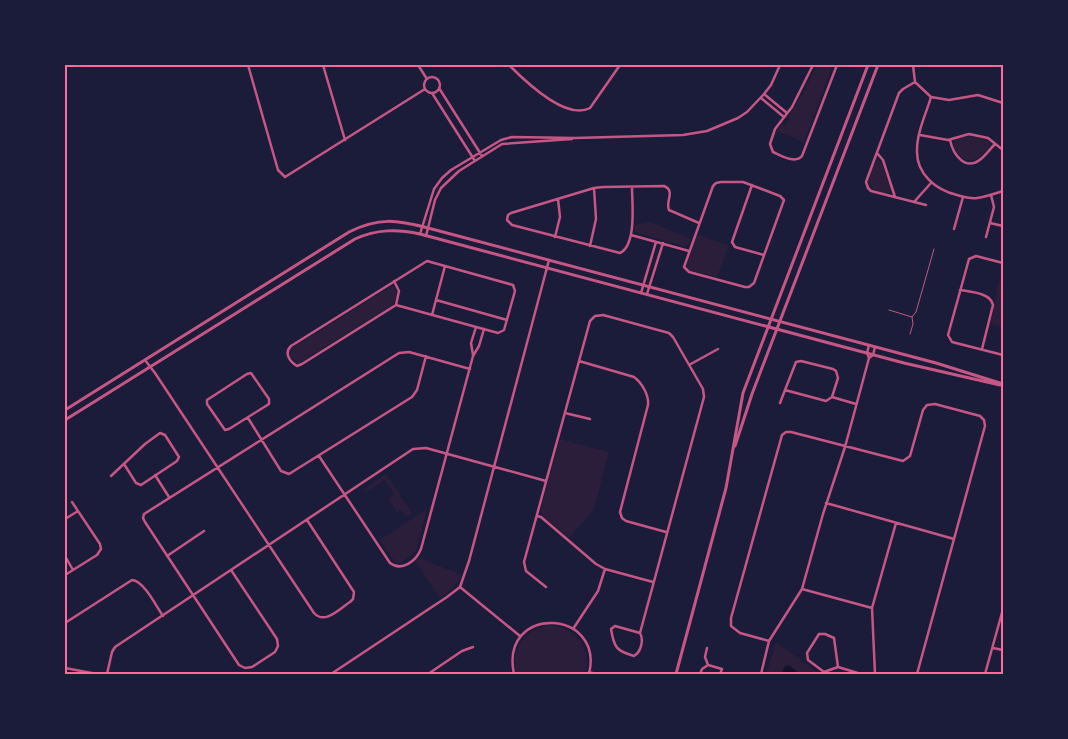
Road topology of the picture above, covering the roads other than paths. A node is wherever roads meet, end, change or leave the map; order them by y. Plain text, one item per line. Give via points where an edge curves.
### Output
1 (248, 65) edge
2 (323, 65) edge
3 (418, 65) edge
4 (620, 65) edge
5 (780, 65) edge
6 (813, 65) edge
7 (837, 65) edge
8 (868, 65) edge
9 (878, 65) edge
10 (913, 65) edge
11 (511, 66) edge
12 (427, 79) junction
13 (916, 82) junction
14 (439, 88) junction
15 (425, 89) junction
16 (432, 93) junction
17 (764, 94) junction
18 (931, 97) junction
19 (761, 98) junction
20 (1003, 103) edge
21 (788, 113) junction
22 (784, 117) junction
23 (920, 135) junction
24 (576, 138) junction
25 (345, 140) junction
26 (950, 140) junction
27 (995, 144) junction
28 (1003, 150) edge
29 (480, 152) junction
30 (877, 153) junction
31 (482, 156) junction
32 (473, 157) junction
33 (475, 161) junction
34 (932, 183) junction
35 (752, 185) junction
36 (632, 187) junction
37 (594, 188) junction
38 (1003, 191) edge
39 (991, 195) junction
40 (895, 197) junction
41 (963, 197) junction
42 (558, 199) junction
43 (913, 202) junction
44 (926, 205) dead end
45 (699, 223) junction
46 (990, 223) junction
47 (422, 226) junction
48 (1003, 226) edge
49 (428, 228) junction
50 (954, 229) dead end
51 (420, 234) junction
52 (631, 235) junction
53 (426, 236) junction
54 (555, 237) junction
55 (986, 237) dead end
56 (656, 242) junction
57 (663, 243) junction
58 (590, 246) junction
59 (934, 249) dead end
60 (689, 250) junction
61 (764, 255) junction
62 (549, 260) junction
63 (1003, 263) edge
64 (649, 264) junction
65 (445, 266) junction
66 (656, 266) junction
67 (547, 268) junction
68 (394, 281) junction
69 (643, 285) junction
70 (648, 287) junction
71 (960, 290) junction
72 (641, 293) junction
73 (646, 294) junction
74 (436, 300) junction
75 (396, 305) junction
76 (889, 310) dead end
77 (432, 315) junction
78 (912, 317) junction
79 (507, 320) junction
80 (771, 320) junction
81 (780, 322) junction
82 (476, 327) junction
83 (768, 327) junction
84 (777, 328) junction
85 (484, 329) junction
86 (910, 334) dead end
87 (869, 345) junction
88 (875, 347) junction
89 (718, 349) dead end
90 (982, 349) junction
91 (867, 353) junction
92 (873, 355) junction
93 (1003, 355) edge
94 (426, 356) junction
95 (473, 356) junction
96 (869, 358) junction
97 (145, 360) junction
98 (579, 361) junction
99 (689, 365) junction
100 (151, 366) junction
101 (470, 369) junction
102 (1003, 385) edge
103 (785, 390) junction
104 (832, 397) junction
105 (780, 403) dead end
106 (856, 404) junction
107 (65, 410) edge
108 (565, 412) junction
109 (248, 418) junction
110 (590, 419) dead end
111 (65, 420) edge
112 (261, 440) junction
113 (845, 447) junction
114 (733, 452) junction
115 (447, 454) junction
116 (319, 456) junction
117 (124, 464) junction
118 (217, 467) junction
119 (494, 467) junction
120 (155, 475) junction
121 (111, 476) dead end
122 (546, 481) junction
123 (345, 494) junction
124 (169, 497) junction
125 (72, 502) dead end
126 (826, 503) junction
127 (78, 511) junction
128 (537, 516) junction
129 (65, 519) edge
130 (307, 520) junction
131 (896, 523) junction
132 (204, 531) dead end
133 (666, 532) junction
134 (954, 538) junction
135 (269, 545) junction
136 (65, 556) edge
137 (167, 556) junction
138 (605, 569) junction
139 (73, 570) junction
140 (231, 570) junction
141 (65, 575) edge
142 (653, 582) junction
143 (460, 586) junction
144 (546, 588) dead end
145 (802, 589) junction
146 (193, 595) junction
147 (872, 608) junction
148 (1003, 609) edge
149 (163, 616) junction
150 (65, 623) edge
151 (573, 629) junction
152 (640, 633) junction
153 (520, 636) junction
154 (769, 641) junction
155 (473, 647) dead end
156 (707, 648) dead end
157 (993, 648) junction
158 (1003, 650) edge
159 (708, 665) junction
160 (838, 667) junction
161 (65, 668) edge
162 (589, 673) edge
163 (97, 674) edge
164 (108, 674) edge
165 (331, 674) edge
166 (428, 674) edge
167 (514, 674) edge
168 (596, 674) edge
169 (676, 674) edge
170 (700, 674) edge
171 (720, 674) edge
172 (761, 674) edge
173 (862, 674) edge
174 (875, 674) edge
175 (917, 674) edge
176 (986, 674) edge

1 - 25 street via 282,175 286,176
2 - 25 street
3 - 12 street
4 - 11 street via 590,108 583,110 564,107 544,96
5 - 17 street
6 - 21 street
7 - 22 street via 802,156 797,160 775,153 770,148 775,129
8 - 80 street
9 - 81 street
10 - 13 street
12 - 14 street via 436,78
12 - 15 street
13 - 18 street
13 - 30 street via 900,92
14 - 16 street
14 - 29 street
15 - 16 street
15 - 25 street
16 - 32 street
17 - 19 street
17 - 21 street
18 - 20 street via 949,100 978,95
18 - 23 street
19 - 22 street
19 - 24 street via 738,118 706,132
21 - 22 street
23 - 26 street
23 - 34 street via 918,161
24 - 29 street via 506,138
24 - 31 street via 502,144
26 - 27 street via 969,134 988,138
26 - 27 street via 959,159 970,163 980,159
27 - 28 street
29 - 31 street
29 - 32 street
30 - 40 street via 883,160
30 - 40 street via 866,180 867,186
31 - 33 street
32 - 33 street
32 - 47 street via 446,174 437,184
33 - 49 street via 441,188
34 - 41 street via 944,192
34 - 43 street
35 - 45 street via 716,183
35 - 61 street via 784,200
35 - 61 street via 732,242 735,247
36 - 37 street
36 - 45 street via 667,187 670,192 669,210
36 - 52 street
37 - 42 street
37 - 58 street via 596,219
38 - 39 street
39 - 41 street
39 - 46 street via 994,207
40 - 43 street
41 - 50 street
42 - 54 street via 560,217
42 - 54 street via 511,213 507,218 512,225
43 - 44 street
45 - 60 street
46 - 48 street
46 - 55 street
47 - 49 street
47 - 51 street
47 - 97 street via 391,221 357,228
49 - 53 street
49 - 62 street
51 - 53 street
51 - 100 street via 384,230 355,239
52 - 56 street
52 - 58 street via 626,249 620,253
53 - 67 street
54 - 58 street
56 - 57 street
56 - 64 street
57 - 60 street
57 - 66 street
59 - 78 lane
60 - 61 street via 684,265 687,271 747,287 754,283
62 - 67 street
62 - 69 street
63 - 71 street via 971,257
64 - 66 street
64 - 69 street
65 - 68 street via 428,261
65 - 74 street
65 - 79 street via 513,285 515,291
66 - 70 street
67 - 72 street
67 - 119 street
68 - 75 street via 399,291
68 - 75 street via 291,346 287,355 292,363 302,364
69 - 70 street
69 - 72 street
70 - 73 street
70 - 80 street
71 - 90 street via 988,296 993,301
71 - 90 street via 948,337 952,342
72 - 73 street
73 - 83 street
74 - 77 street
74 - 79 street
75 - 77 street
76 - 78 lane
77 - 82 street
78 - 86 lane
79 - 85 street via 505,329 500,333
80 - 81 street
80 - 83 street
81 - 84 street
81 - 87 street
82 - 85 street
82 - 95 street via 471,344
83 - 84 street
83 - 114 street via 744,393
84 - 91 street
84 - 114 street
85 - 95 street
87 - 88 street
87 - 91 street
88 - 92 street
88 - 102 street
89 - 99 street
90 - 93 street
91 - 92 street
91 - 96 street
92 - 96 street
92 - 102 street
94 - 101 street
94 - 112 street via 399,353
94 - 116 street via 412,397
95 - 101 street
96 - 106 street
97 - 100 street
97 - 107 street
98 - 99 street via 590,321 600,315 669,333
98 - 108 street
98 - 133 street via 634,376 647,395 648,405 620,512 626,521
99 - 133 street via 704,397
100 - 111 street
100 - 118 street
101 - 115 street
103 - 104 street via 826,401
103 - 104 street via 794,364 800,361 836,371 838,378
103 - 105 street
104 - 106 street
106 - 113 street
108 - 110 street
108 - 122 street
109 - 109 street via 225,430 207,402 250,373 269,402
109 - 112 street
112 - 116 street via 284,474
112 - 118 street
113 - 126 street
113 - 134 street via 903,461 910,456 927,405 935,404 982,418 985,426
113 - 154 street via 791,432 780,437 731,618 731,626 737,632
114 - 169 street
115 - 119 street
115 - 123 street via 426,448 413,449
115 - 123 street via 420,551 415,559 401,567 390,563
116 - 123 street
117 - 120 street via 138,485
117 - 120 street via 145,444 162,434 178,459
117 - 121 street
118 - 124 street
118 - 135 street
119 - 122 street
119 - 143 street
120 - 124 street
122 - 128 street
123 - 130 street
124 - 137 street via 146,512 143,518
125 - 127 street
126 - 131 street
126 - 145 street
127 - 129 street
127 - 139 street via 101,549
128 - 138 street
128 - 144 street via 524,565 527,572
130 - 135 street
130 - 135 street via 354,592 350,602 328,617 316,615
131 - 134 street
131 - 147 street
132 - 137 street
133 - 142 street
134 - 175 street
135 - 140 street
136 - 139 street
137 - 146 street
138 - 142 street
138 - 151 street via 598,591
139 - 141 street
140 - 146 street
140 - 146 street via 277,639 275,652 252,667 239,665
142 - 152 street
143 - 153 street
143 - 165 street
145 - 147 street
145 - 154 street
146 - 149 street
147 - 174 street
148 - 157 street
149 - 150 street via 143,586 132,580
149 - 164 street via 115,647
151 - 153 street via 558,623 541,623
151 - 162 street via 590,653
152 - 152 street via 615,626 611,629 618,650 634,656 642,640
153 - 167 street via 512,655
154 - 172 street
155 - 166 street
156 - 159 street via 705,657
157 - 158 street
157 - 176 street
159 - 170 street
159 - 171 street via 722,669
160 - 160 street via 834,638 820,634 806,658 824,672
160 - 173 street
161 - 163 street
162 - 168 street

